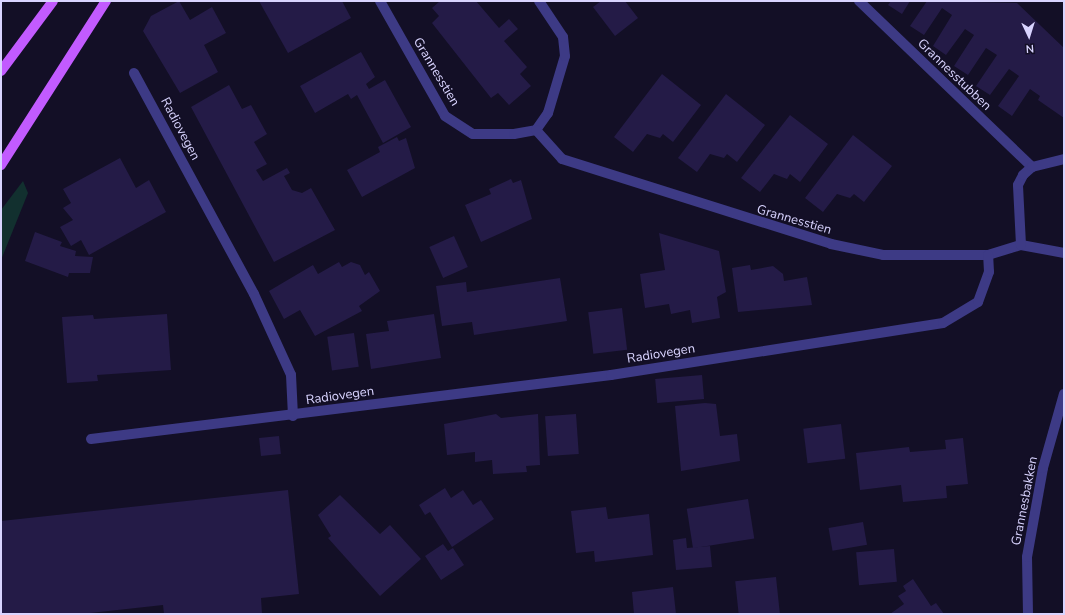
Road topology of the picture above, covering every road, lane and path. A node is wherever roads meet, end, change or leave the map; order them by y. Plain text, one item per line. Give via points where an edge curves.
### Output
1 (53, 1) edge
2 (106, 1) edge
3 (380, 1) edge
4 (539, 1) edge
5 (858, 1) edge
6 (1, 71) edge
7 (134, 74) dead end
8 (536, 130) junction
9 (1064, 159) edge
10 (1, 165) edge
11 (1032, 167) junction
12 (1021, 245) junction
13 (1064, 253) edge
14 (988, 255) junction
15 (1064, 394) edge
16 (293, 416) junction
17 (91, 439) dead end
18 (1028, 614) edge

1 - 6 main road
2 - 10 main road
3 - 8 street, Grannesstien via 445,116 473,134 514,134
4 - 8 street via 563,37 565,56 548,113
5 - 11 street, Grannesstubben
7 - 16 street, Radiovegen via 254,294 291,375
8 - 14 street, Grannesstien via 562,159 831,244 883,255
9 - 11 street
11 - 12 street via 1018,185
12 - 13 street, Grannesstien
12 - 14 street, Grannesstien
14 - 16 street, Radiovegen via 989,272 978,302 943,324 611,375
15 - 18 street, Grannesbakken via 1043,468 1027,556
16 - 17 street, Radiovegen

